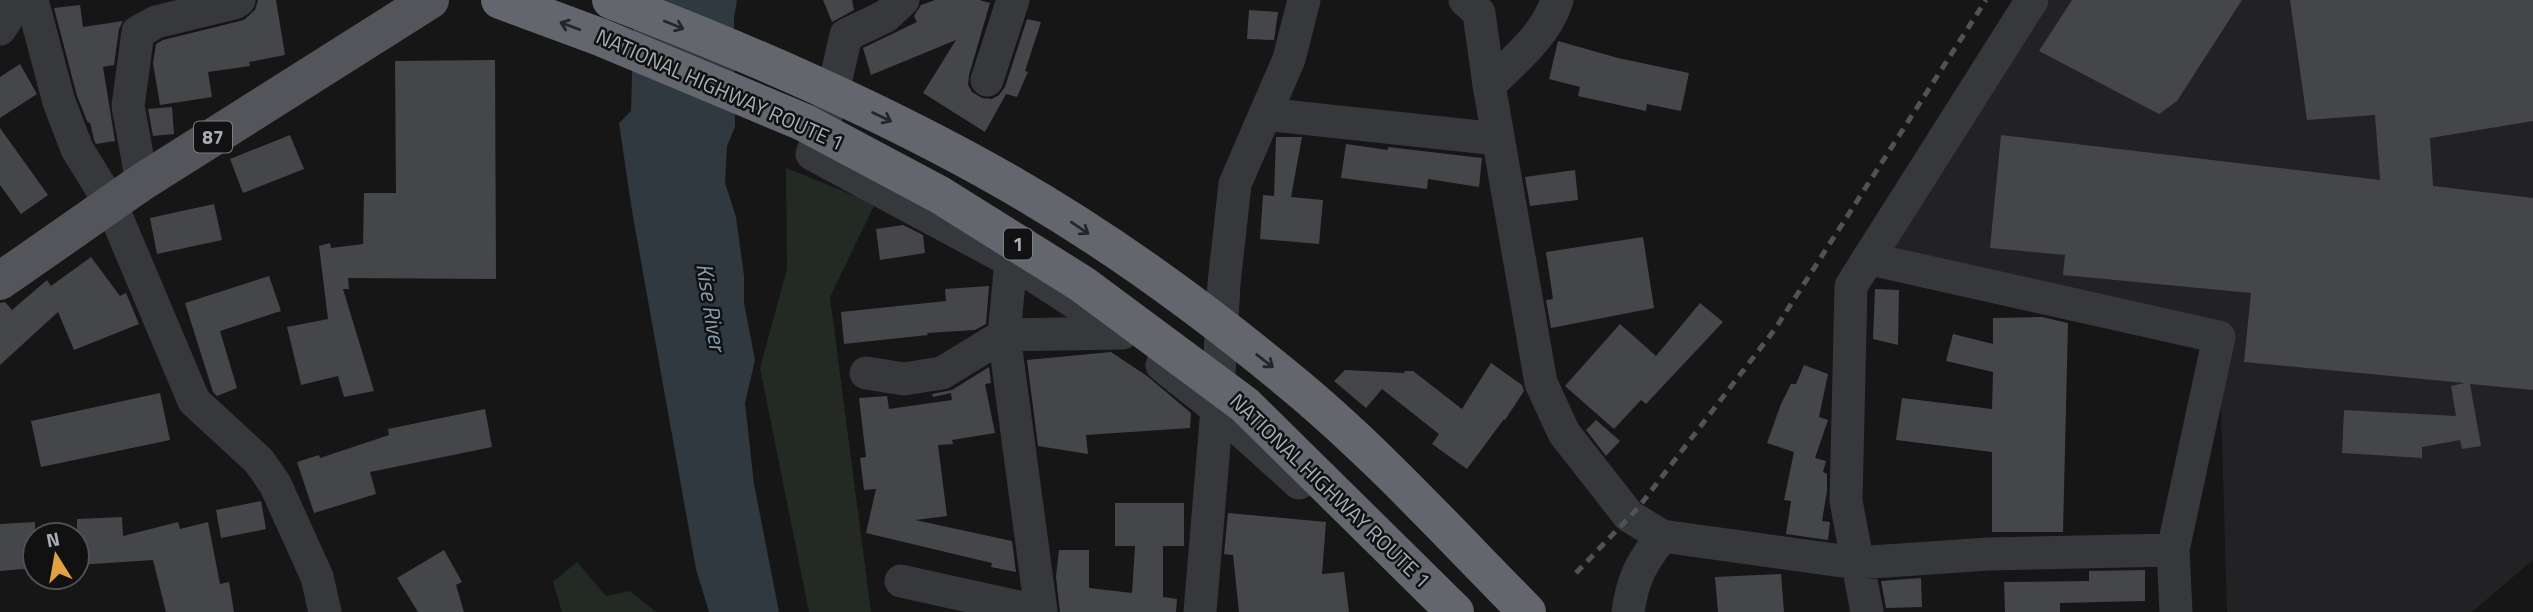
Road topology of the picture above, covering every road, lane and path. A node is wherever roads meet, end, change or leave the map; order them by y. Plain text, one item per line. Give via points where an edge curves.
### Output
1 (19, 0) edge
2 (32, 0) edge
3 (239, 0) edge
4 (430, 0) edge
5 (500, 0) edge
6 (611, 0) edge
7 (903, 0) edge
8 (1013, 0) edge
9 (1304, 0) edge
10 (1465, 0) edge
11 (1557, 0) edge
12 (2032, 0) edge
13 (0, 29) edge
14 (987, 80) dead end
15 (1489, 85) junction
16 (1265, 114) junction
17 (1498, 139) junction
18 (142, 182) junction
19 (111, 204) junction
20 (1870, 259) junction
21 (1010, 261) junction
22 (0, 281) edge
23 (1122, 333) junction
24 (1004, 335) junction
25 (866, 373) dead end
26 (1217, 410) junction
27 (1662, 536) junction
28 (2173, 550) junction
29 (1857, 563) junction
30 (901, 581) dead end
31 (325, 612) edge
32 (1041, 612) edge
33 (1200, 612) edge
34 (1432, 612) edge
35 (1455, 612) edge
36 (1527, 612) edge
37 (1628, 612) edge
38 (1867, 612) edge
39 (2176, 612) edge

1 - 13 street
2 - 19 street via 59,102 77,149
3 - 18 street via 156,22 138,32 128,106
4 - 18 main road, 87
35 -> 5 highway, NATIONAL HIGHWAY ROUTE 1 / 1, bridge via 1245,405 1082,284 940,195 803,122
6 -> 36 highway, NATIONAL HIGHWAY ROUTE 1 / 1, bridge via 825,89 954,153 1054,210 1196,308 1288,379
7 - 21 street via 886,16 846,35 830,105 812,154
8 - 14 street
9 - 16 street via 1289,59
10 - 15 street via 1479,13
11 - 15 street via 1526,49
12 - 20 street
15 - 17 street
16 - 17 street
16 - 26 street via 1235,184
17 - 27 street via 1541,383 1564,433 1601,483 1629,516
18 - 19 main road, 87
19 - 22 main road, 87
19 - 31 street via 194,401 259,461 275,484 317,577
20 - 28 street via 2220,337
20 - 29 street via 1851,286 1846,501
21 - 23 street
21 - 24 street
23 - 24 street
23 - 26 street
24 - 25 street via 942,373 904,379
24 - 32 street
26 - 33 street
26 - 34 street via 1325,505
27 - 29 street
27 - 37 street via 1640,566
28 - 29 street via 1988,554
28 - 39 street
29 - 38 street
30 - 32 street

